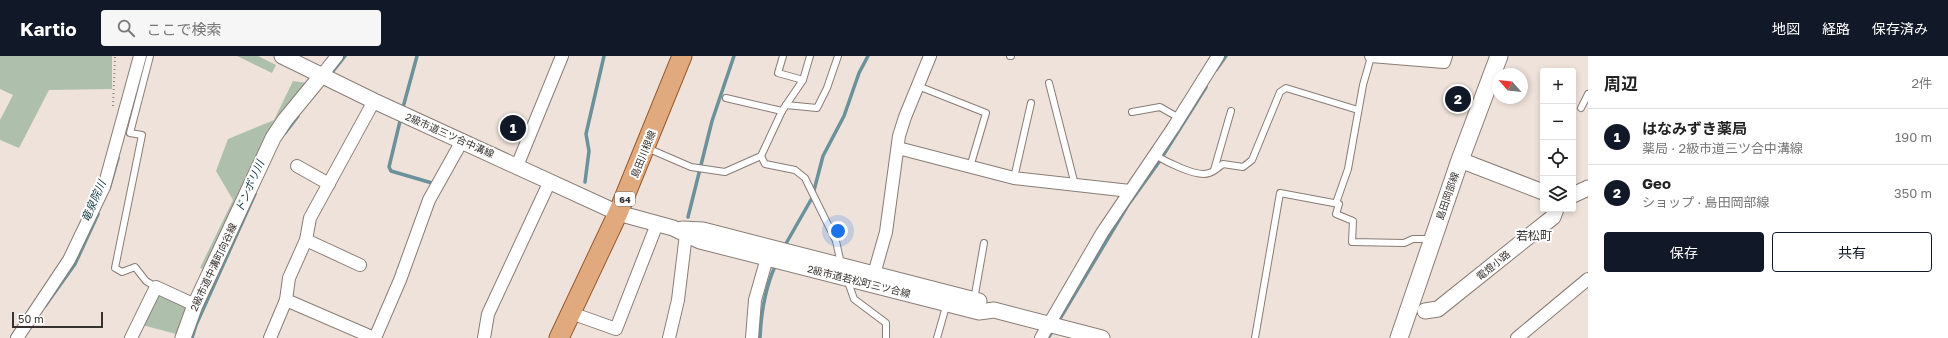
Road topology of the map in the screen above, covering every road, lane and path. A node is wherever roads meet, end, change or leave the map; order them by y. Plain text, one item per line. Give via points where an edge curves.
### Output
1 (115, 56) edge
2 (140, 56) edge
3 (150, 56) edge
4 (282, 56) edge
5 (337, 56) edge
6 (562, 56) edge
7 (682, 56) edge
8 (783, 56) edge
9 (810, 56) edge
10 (838, 56) edge
11 (930, 56) edge
12 (1370, 56) edge
13 (1446, 56) edge
14 (1499, 56) edge
15 (1212, 57) edge
16 (322, 75) junction
17 (803, 80) junction
18 (1050, 83) dead end
19 (918, 86) junction
20 (1588, 94) edge
21 (726, 98) dead end
22 (374, 101) junction
23 (1031, 103) dead end
24 (786, 104) junction
25 (1581, 108) dead end
26 (113, 110) dead end
27 (1358, 110) junction
28 (782, 111) junction
29 (1231, 111) dead end
30 (1132, 112) dead end
31 (1179, 118) junction
32 (462, 141) junction
33 (645, 148) junction
34 (898, 148) junction
35 (1155, 154) junction
36 (761, 156) junction
37 (1460, 160) junction
38 (297, 166) dead end
39 (517, 166) junction
40 (970, 167) junction
41 (1214, 170) junction
42 (1014, 178) junction
43 (550, 181) junction
44 (329, 184) junction
45 (1075, 185) junction
46 (1588, 188) edge
47 (1130, 191) junction
48 (1540, 191) edge
49 (1576, 194) edge
50 (1336, 203) junction
51 (1555, 212) edge
52 (618, 214) junction
53 (657, 224) junction
54 (679, 231) junction
55 (1432, 239) junction
56 (306, 240) junction
57 (984, 243) dead end
58 (767, 258) junction
59 (360, 265) dead end
60 (844, 272) junction
61 (872, 279) junction
62 (1588, 279) edge
63 (156, 287) junction
64 (949, 299) junction
65 (286, 300) junction
66 (974, 300) junction
67 (195, 305) junction
68 (994, 310) junction
69 (1425, 311) dead end
70 (571, 313) junction
71 (1049, 324) junction
72 (17, 338) edge
73 (131, 338) edge
74 (183, 338) edge
75 (270, 338) edge
76 (374, 338) edge
77 (484, 338) edge
78 (559, 338) edge
79 (669, 338) edge
80 (752, 338) edge
81 (886, 338) edge
82 (937, 338) edge
83 (1041, 338) edge
84 (1102, 338) edge
85 (1255, 338) edge
86 (1399, 338) edge
87 (1517, 338) edge

1 - 26 path
2 - 72 street via 104,187 69,260
3 - 63 lane via 130,133 142,135 114,268 122,272 135,267 146,281
4 - 16 street, 2級市道三ツ合中溝線
5 - 16 street
6 - 39 street
7 - 33 main road, 島田川根線 / 64
8 - 17 lane via 778,73
9 - 17 lane
10 - 24 lane via 817,108
11 - 19 street
12 - 13 street via 1444,62
12 - 27 lane
14 - 37 main road, 島田岡部線
15 - 31 street
16 - 22 street, 2級市道三ツ合中溝線
16 - 67 street, 2級市道中溝町向谷線 via 273,138
17 - 24 lane
18 - 45 lane
19 - 34 street via 905,117
19 - 40 lane via 986,113
20 - 25 lane
21 - 28 lane
22 - 32 street, 2級市道三ツ合中溝線
22 - 44 street
23 - 42 lane
24 - 28 lane
27 - 41 lane via 1286,88 1280,92 1252,160 1243,168 1223,164
27 - 50 lane via 1348,169
28 - 36 lane
29 - 41 lane
30 - 31 lane via 1160,107
31 - 35 street
32 - 39 street, 2級市道三ツ合中溝線
32 - 76 street via 429,200 400,280
33 - 36 lane via 691,167 725,172
33 - 52 main road, 島田川根線 / 64
34 - 40 street
34 - 61 street via 886,232
35 - 41 lane via 1166,162 1200,174 1209,174
35 - 47 street
36 - 60 lane via 765,164 795,170 805,178 836,241
37 - 48 street
37 - 55 main road, 島田岡部線
38 - 44 street
39 - 43 street, 2級市道三ツ合中溝線
40 - 42 street
42 - 45 street
43 - 52 street, 2級市道三ツ合中溝線
43 - 77 street via 488,314
44 - 56 street via 310,218
45 - 47 street
46 - 49 street
47 - 71 street via 1094,245
50 - 55 lane via 1339,204 1336,214 1353,221 1352,242 1404,243 1413,239
50 - 85 lane via 1280,193
51 - 69 street, 電燈小路 via 1553,217 1438,309
52 - 53 street, 2級市道若松町三ツ合線
52 - 70 main road, 島田川根線 / 64
53 - 54 street, 2級市道若松町三ツ合線
53 - 70 street via 616,329
54 - 58 street, 2級市道若松町三ツ合線 via 700,241
54 - 60 street via 703,230
54 - 79 street via 678,300
55 - 86 main road, 島田岡部線
56 - 59 street
56 - 65 street via 289,278
57 - 66 lane
58 - 60 street, 2級市道若松町三ツ合線
58 - 80 street via 755,300
60 - 61 street, 2級市道若松町三ツ合線
60 - 81 lane via 854,299 886,323
61 - 64 street, 2級市道若松町三ツ合線
62 - 87 street
63 - 67 street
63 - 73 street
64 - 66 street
64 - 68 street, 2級市道若松町三ツ合線 via 979,312
64 - 82 lane
65 - 75 street
65 - 76 street
66 - 68 street
67 - 74 street, 2級市道中溝町向谷線
68 - 71 street, 2級市道若松町三ツ合線
70 - 78 main road, 島田川根線 / 64
71 - 83 street
71 - 84 street, 2級市道若松町三ツ合線

